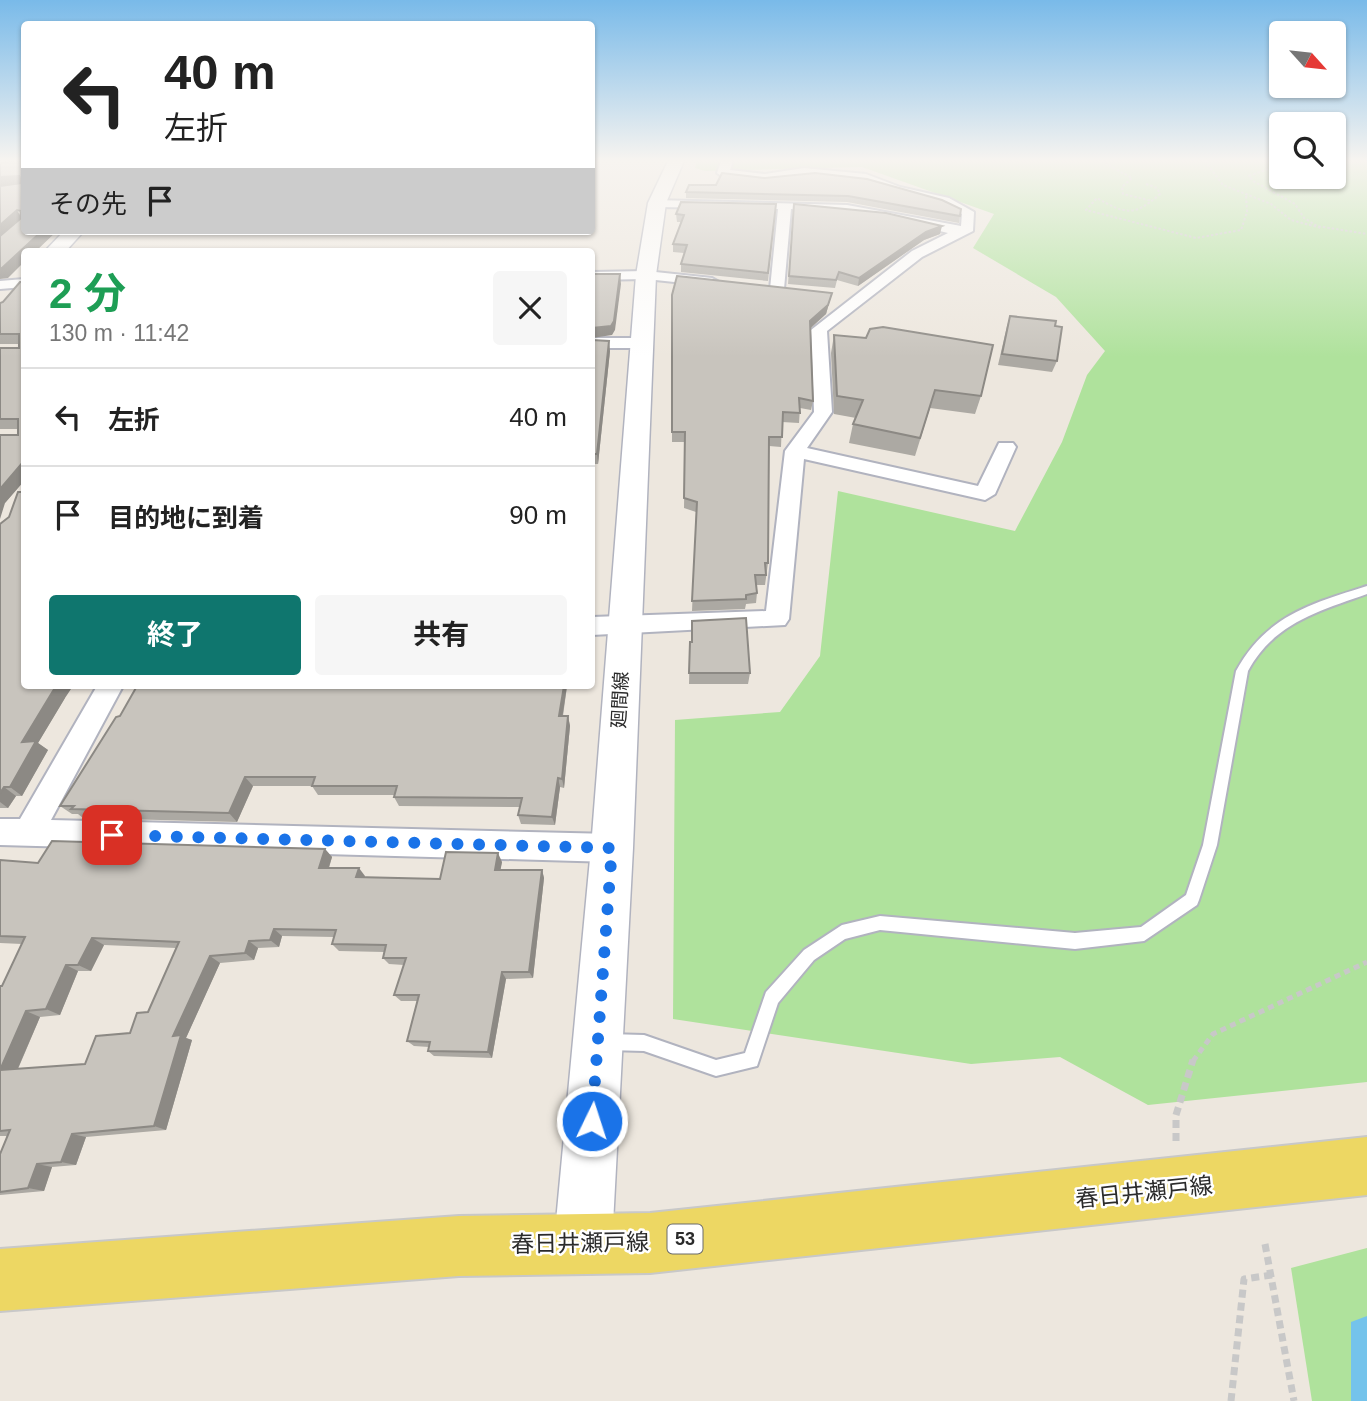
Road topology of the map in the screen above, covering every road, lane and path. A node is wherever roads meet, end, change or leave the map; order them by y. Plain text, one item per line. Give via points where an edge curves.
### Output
1 (653, 226) edge
2 (783, 226) edge
3 (938, 226) edge
4 (968, 226) edge
5 (1145, 226) edge
6 (1242, 226) edge
7 (1317, 226) edge
8 (1321, 226) edge
9 (1331, 230) junction
10 (958, 232) junction
11 (1367, 234) edge
12 (71, 235) edge
13 (58, 248) edge
14 (646, 275) junction
15 (595, 276) edge
16 (21, 283) edge
17 (722, 283) edge
18 (0, 285) edge
19 (21, 286) edge
20 (777, 289) edge
21 (830, 295) edge
22 (857, 298) junction
23 (0, 305) edge
24 (643, 342) junction
25 (595, 343) edge
26 (1006, 447) dead end
27 (795, 451) junction
28 (1367, 590) edge
29 (608, 626) edge
30 (108, 689) edge
31 (14, 832) edge
32 (612, 848) junction
33 (1367, 962) edge
34 (597, 1042) junction
35 (1367, 1166) edge
36 (1195, 1186) junction
37 (583, 1243) junction
38 (1265, 1244) dead end
39 (1272, 1275) junction
40 (0, 1280) edge
41 (1231, 1401) edge
42 (1294, 1401) edge

1 - 14 street, 廻間線
2 - 20 street
3 - 10 street
4 - 10 street
5 - 6 path via 1196,238
7 - 9 path
8 - 9 path
9 - 11 path
10 - 22 street via 917,254
12 - 13 street
14 - 15 street
14 - 17 street
14 - 24 street, 廻間線
16 - 18 street
19 - 23 street
21 - 22 street
22 - 27 street via 819,330 823,412
24 - 25 street
24 - 29 street, 廻間線
26 - 27 street via 985,494
27 - 29 street via 777,619
28 - 34 lane via 1273,629 1249,654 1210,845 1192,900 1144,934 1075,941 880,923 842,932 809,955 772,998 751,1060 716,1068 644,1043
29 - 32 street, 廻間線
30 - 31 street
31 - 32 street
32 - 34 street, 廻間線
33 - 36 path via 1213,1034 1194,1058 1174,1137
34 - 37 street, 廻間線
35 - 36 main road, 春日井瀬戸線 / 53
36 - 37 main road, 春日井瀬戸線 / 53 via 650,1243
37 - 40 main road, 春日井瀬戸線 / 53 via 459,1246
38 - 39 path
39 - 41 path via 1244,1279
39 - 42 path

